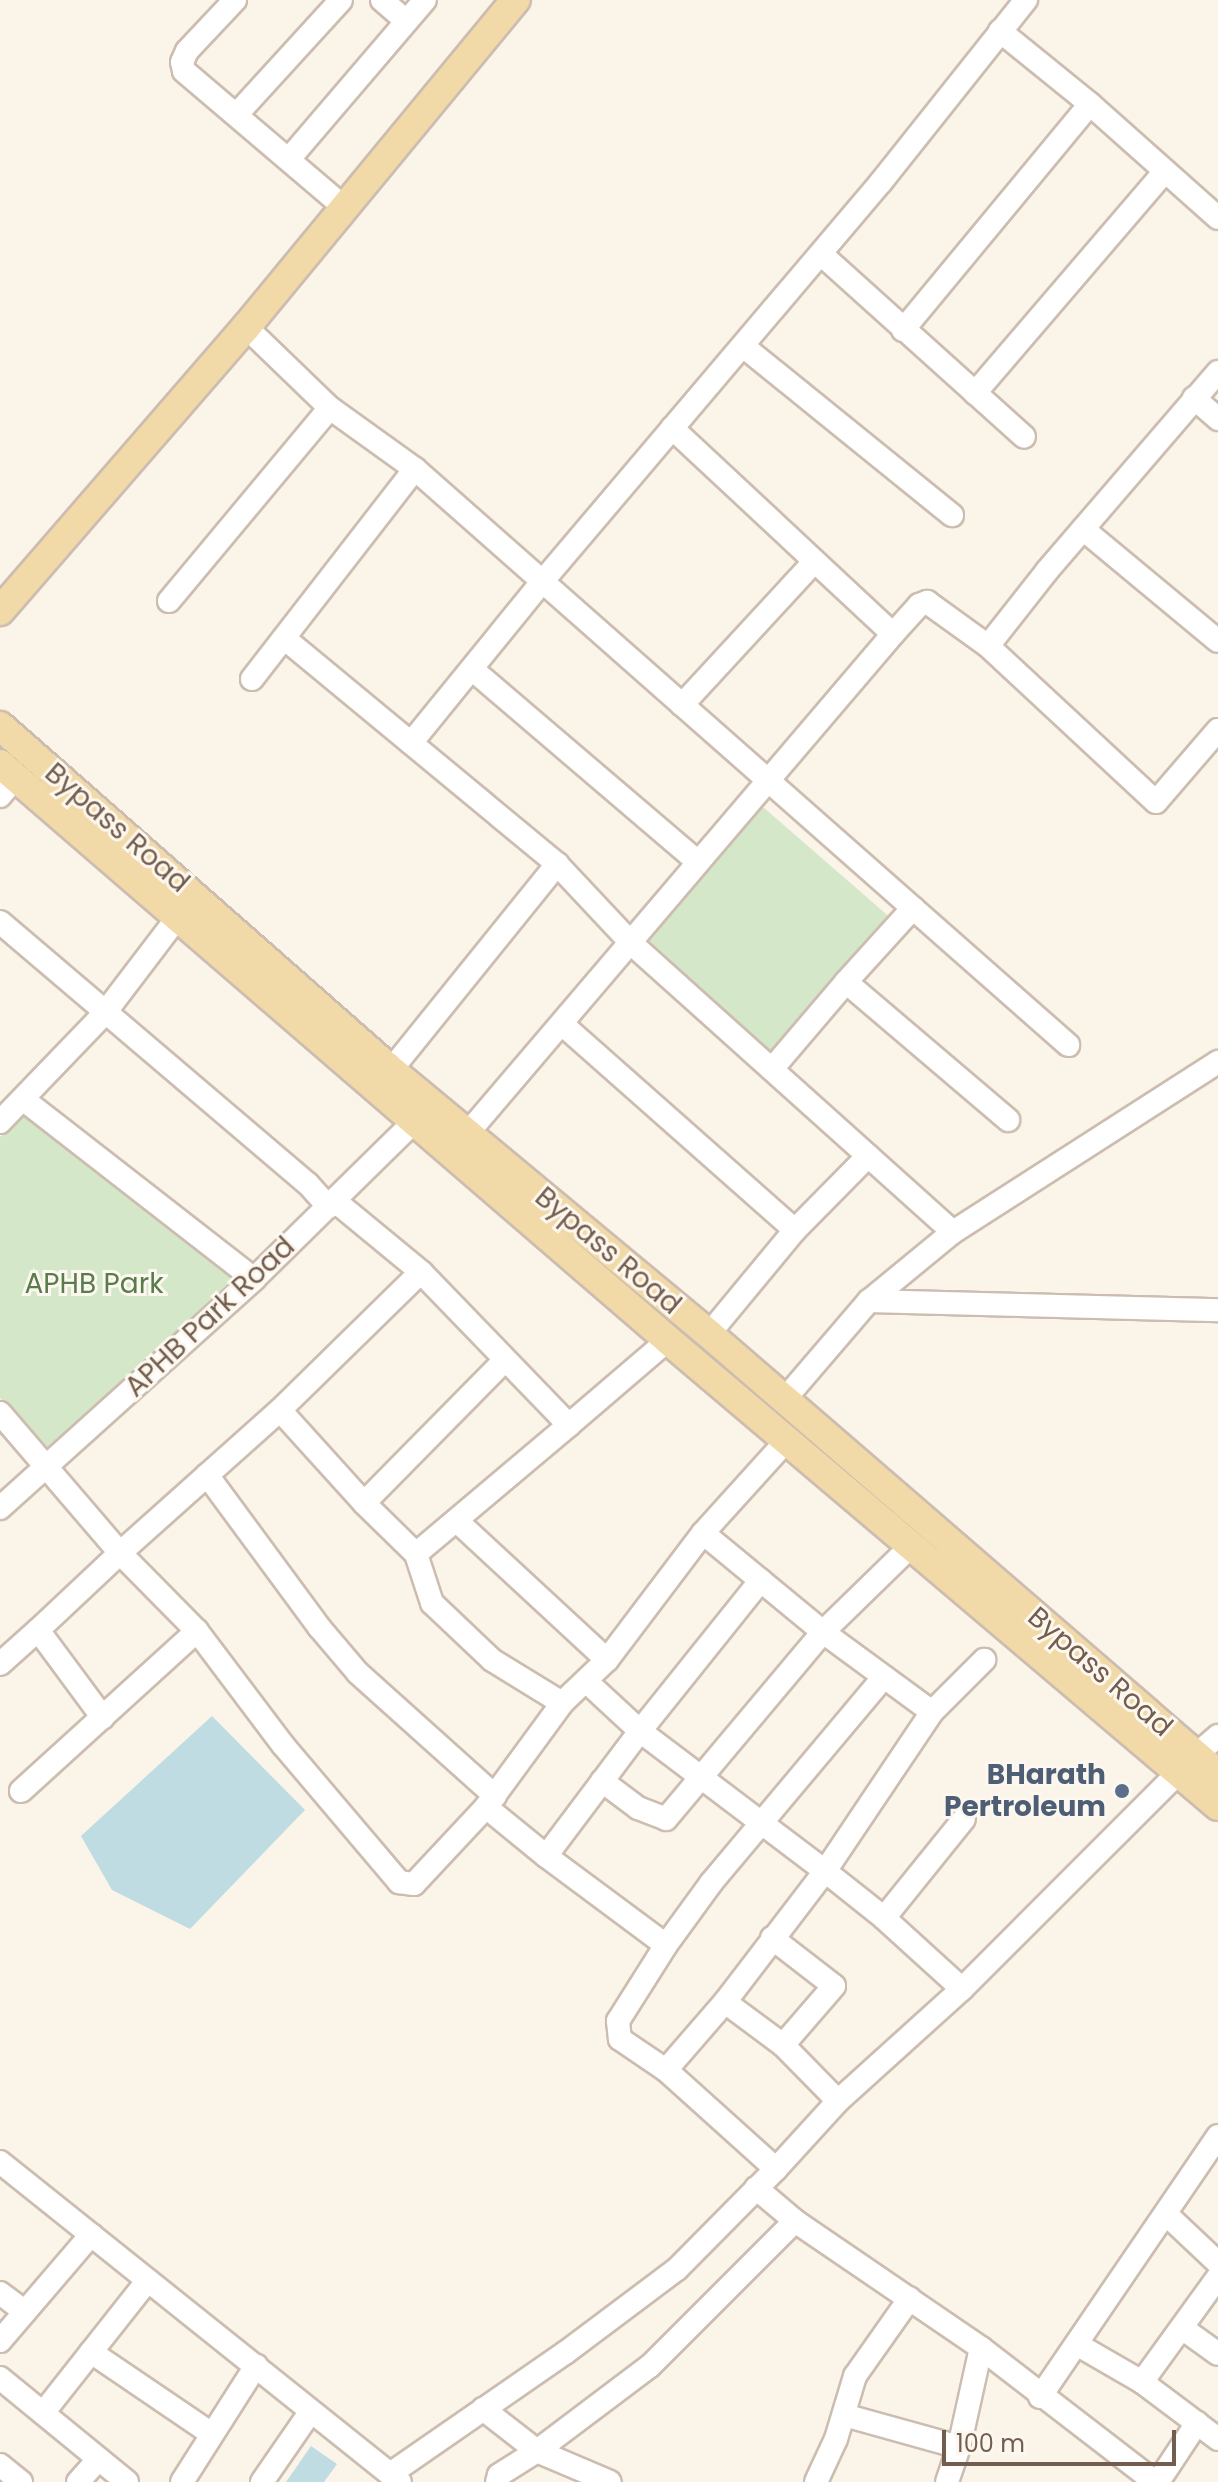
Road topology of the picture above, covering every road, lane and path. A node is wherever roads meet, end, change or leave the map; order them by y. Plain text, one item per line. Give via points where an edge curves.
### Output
1 (235, 0) edge
2 (341, 0) edge
3 (382, 0) edge
4 (425, 0) edge
5 (516, 0) edge
6 (1026, 0) edge
7 (406, 21) junction
8 (1000, 31) junction
9 (1090, 104) junction
10 (237, 114) junction
11 (289, 159) junction
12 (1165, 171) junction
13 (344, 207) junction
14 (1218, 218) edge
15 (821, 254) junction
16 (246, 327) junction
17 (903, 330) junction
18 (743, 346) junction
19 (1218, 372) edge
20 (975, 393) junction
21 (1194, 398) junction
22 (330, 408) junction
23 (1218, 419) edge
24 (672, 428) junction
25 (1024, 437) dead end
26 (415, 469) junction
27 (952, 515) dead end
28 (1083, 529) junction
29 (813, 563) junction
30 (542, 582) junction
31 (169, 601) dead end
32 (0, 611) edge
33 (893, 634) junction
34 (284, 638) junction
35 (1218, 641) edge
36 (988, 646) junction
37 (473, 670) junction
38 (252, 679) dead end
39 (682, 705) junction
40 (0, 726) edge
41 (1218, 730) edge
42 (411, 743) junction
43 (5, 779) edge
44 (767, 782) junction
45 (698, 862) junction
46 (557, 864) junction
47 (913, 908) junction
48 (178, 917) junction
49 (5, 934) edge
50 (632, 944) junction
51 (846, 982) junction
52 (104, 1014) junction
53 (562, 1024) junction
54 (1068, 1045) dead end
55 (1218, 1062) edge
56 (772, 1069) junction
57 (391, 1070) junction
58 (24, 1100) junction
59 (1008, 1120) dead end
60 (415, 1121) junction
61 (0, 1122) edge
62 (467, 1134) junction
63 (868, 1156) junction
64 (332, 1204) junction
65 (795, 1230) junction
66 (953, 1232) junction
67 (421, 1272) junction
68 (254, 1279) junction
69 (869, 1301) junction
70 (1218, 1310) edge
71 (709, 1334) junction
72 (668, 1340) junction
73 (504, 1361) junction
74 (784, 1400) junction
75 (280, 1410) junction
76 (0, 1413) edge
77 (569, 1425) junction
78 (788, 1439) junction
79 (47, 1466) junction
80 (207, 1475) junction
81 (364, 1503) junction
82 (0, 1508) edge
83 (458, 1522) junction
84 (703, 1533) junction
85 (910, 1547) junction
86 (120, 1553) junction
87 (416, 1554) junction
88 (761, 1580) junction
89 (38, 1630) junction
90 (197, 1631) junction
91 (823, 1632) junction
92 (607, 1660) junction
93 (984, 1660) dead end
94 (0, 1664) edge
95 (884, 1677) junction
96 (587, 1682) junction
97 (562, 1703) junction
98 (932, 1712) junction
99 (103, 1718) junction
100 (640, 1731) junction
101 (1218, 1736) edge
102 (1188, 1764) junction
103 (1218, 1774) edge
104 (701, 1780) junction
105 (602, 1781) junction
106 (21, 1791) dead end
107 (490, 1802) junction
108 (1218, 1806) edge
109 (964, 1819) dead end
110 (761, 1825) junction
111 (546, 1856) junction
112 (825, 1871) junction
113 (884, 1918) junction
114 (772, 1938) junction
115 (666, 1945) junction
116 (962, 1989) junction
117 (725, 2002) junction
118 (783, 2045) junction
119 (666, 2070) junction
120 (838, 2101) junction
121 (1215, 2146) edge
122 (0, 2162) edge
123 (776, 2169) junction
124 (774, 2204) junction
125 (1166, 2214) junction
126 (91, 2235) junction
127 (1218, 2263) edge
128 (1218, 2277) edge
129 (148, 2280) junction
130 (0, 2293) edge
131 (910, 2298) junction
132 (25, 2312) junction
133 (1182, 2328) junction
134 (0, 2341) edge
135 (1078, 2345) junction
136 (981, 2348) junction
137 (91, 2352) junction
138 (1218, 2354) edge
139 (256, 2366) junction
140 (0, 2378) edge
141 (1142, 2382) junction
142 (1040, 2397) junction
143 (483, 2409) junction
144 (311, 2411) junction
145 (43, 2413) junction
146 (844, 2415) junction
147 (1197, 2423) junction
148 (210, 2433) junction
149 (1218, 2439) edge
150 (959, 2447) junction
151 (537, 2451) junction
152 (99, 2459) junction
153 (0, 2465) edge
154 (396, 2479) edge
155 (1157, 2481) edge
156 (21, 2482) edge
157 (78, 2482) edge
158 (127, 2482) edge
159 (182, 2482) edge
160 (262, 2482) edge
161 (497, 2482) edge
162 (610, 2482) edge
163 (816, 2482) edge
164 (947, 2482) edge

1 - 10 street via 182,62 184,71
2 - 10 street
3 - 7 street
4 - 7 street
5 - 13 main road
6 - 8 street
7 - 11 street
8 - 9 street
8 - 15 street
9 - 12 street
9 - 17 street
10 - 11 street
11 - 13 street
12 - 14 street
12 - 20 street
13 - 16 main road
15 - 17 street
15 - 18 street
16 - 22 street
16 - 32 main road
17 - 20 street
18 - 24 street
18 - 27 street
19 - 21 street
20 - 25 street
21 - 23 street
21 - 28 street
22 - 26 street
22 - 31 street
24 - 29 street
24 - 30 street
26 - 30 street
26 - 34 street
28 - 35 street
28 - 36 street
29 - 33 street
29 - 39 street
30 - 37 street
30 - 39 street
33 - 36 street via 927,602
33 - 44 street
34 - 38 street
34 - 42 street
36 - 41 street via 1156,802
37 - 42 street
37 - 45 street
39 - 44 street
40 - 57 main road, Bypass Road
42 - 46 street
43 - 48 main road, Bypass Road
44 - 45 street
44 - 47 street
45 - 50 street
46 - 50 street
46 - 57 street
47 - 51 street
47 - 54 street
48 - 52 street
48 - 60 main road, Bypass Road
49 - 52 street
50 - 53 street
50 - 56 street
51 - 56 street
51 - 59 street
52 - 58 street
52 - 64 street
53 - 62 street
53 - 65 street
55 - 66 street
56 - 63 street
57 - 62 main road, Bypass Road
58 - 61 street
58 - 68 street
60 - 64 street, APHB Park Road
60 - 72 main road, Bypass Road
62 - 71 main road, Bypass Road
63 - 65 street
63 - 66 street
64 - 67 street
64 - 68 street, APHB Park Road
65 - 71 street
66 - 69 street
67 - 73 street
67 - 75 street
68 - 79 street, APHB Park Road
69 - 70 street
69 - 74 street
71 - 74 main road, Bypass Road
72 - 77 street
72 - 78 main road, Bypass Road
73 - 77 street
73 - 81 street
74 - 102 main road, Bypass Road
75 - 80 street
75 - 81 street
76 - 79 street
77 - 83 street
78 - 84 street
78 - 85 main road, Bypass Road
79 - 82 street, APHB Park Road
79 - 86 street
80 - 86 street
80 - 107 street via 358,1673
81 - 87 street
83 - 87 street
83 - 92 street
84 - 88 street
84 - 92 street
85 - 91 street
85 - 102 main road, Bypass Road
86 - 89 street
86 - 90 street
87 - 97 street via 432,1603 492,1660
88 - 91 street
88 - 100 street
89 - 94 street
89 - 99 street
90 - 99 street
90 - 107 street via 283,1745 399,1882 414,1884 429,1871
91 - 95 street
91 - 104 street
92 - 96 street
93 - 98 street
95 - 98 street
95 - 110 street
96 - 97 street
96 - 100 street
97 - 107 street
98 - 112 street
99 - 106 street
100 - 104 street
100 - 105 street
101 - 102 street
102 - 103 main road, Bypass Road
102 - 108 main road, Bypass Road
102 - 116 street
104 - 105 street via 666,1819 638,1808
104 - 110 street
105 - 111 street
107 - 111 street
109 - 113 street
110 - 112 street
110 - 115 street
111 - 115 street
112 - 113 street
112 - 114 street
113 - 116 street
114 - 117 street
114 - 118 street via 834,1986
115 - 119 street via 618,2021 617,2031 620,2039
116 - 120 street
117 - 118 street
117 - 119 street
118 - 120 street
119 - 123 street
120 - 123 street
121 - 125 street
122 - 126 street
123 - 124 street
124 - 131 street
124 - 143 street
124 - 151 street via 650,2366
125 - 127 street
125 - 135 street
126 - 129 street
126 - 132 street
128 - 133 street
129 - 137 street
129 - 139 street
130 - 132 street
131 - 136 street
131 - 146 street via 855,2376
132 - 134 street
133 - 138 street
133 - 141 street
135 - 141 street
135 - 142 street
136 - 142 street
136 - 150 street
137 - 145 street
137 - 148 street
139 - 144 street
139 - 148 street
140 - 145 street
141 - 147 street
142 - 155 street
143 - 151 street
143 - 154 street
144 - 154 street
144 - 160 street
145 - 152 street
146 - 150 street
146 - 163 street
147 - 149 street
147 - 155 street
148 - 159 street
150 - 164 street
151 - 161 street via 499,2475
151 - 162 street
152 - 157 street
152 - 158 street
153 - 156 street

